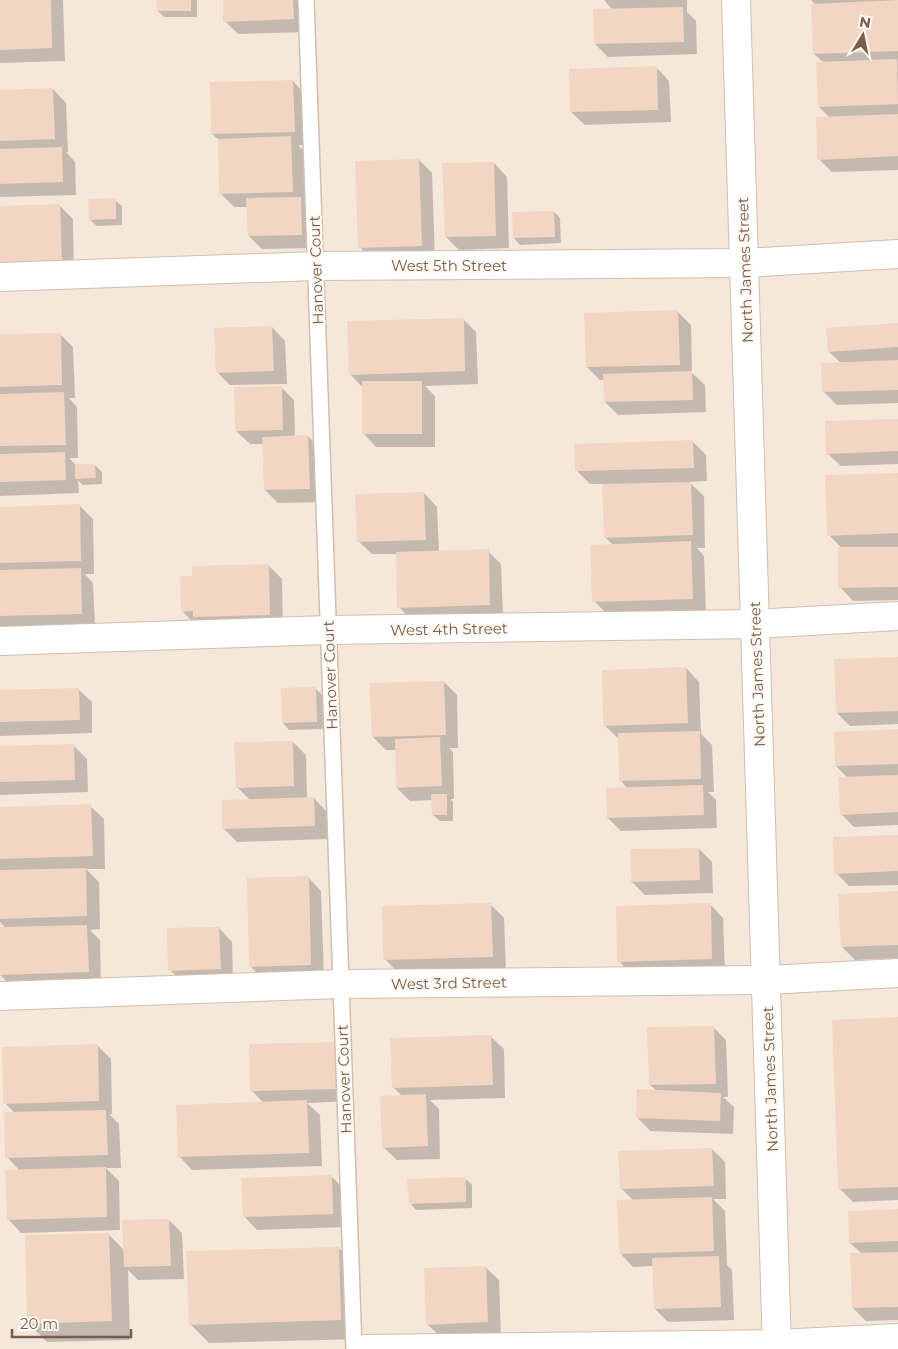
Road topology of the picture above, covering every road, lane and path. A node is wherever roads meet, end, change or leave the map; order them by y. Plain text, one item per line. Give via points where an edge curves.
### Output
1 (306, 0) edge
2 (736, 0) edge
3 (898, 254) edge
4 (745, 263) junction
5 (316, 266) junction
6 (0, 277) edge
7 (898, 616) edge
8 (755, 624) junction
9 (328, 630) junction
10 (0, 641) edge
11 (898, 973) edge
12 (767, 980) junction
13 (341, 984) junction
14 (0, 996) edge
15 (898, 1338) edge
16 (777, 1346) edge
17 (354, 1349) edge
18 (365, 1349) edge

1 - 5 lane, Hanover Court
2 - 4 street, North James Street
3 - 4 street, West 5th Street
4 - 5 street, West 5th Street
4 - 8 street, North James Street
5 - 6 street, West 5th Street
5 - 9 lane, Hanover Court
7 - 8 street, West 4th Street
8 - 9 street, West 4th Street
8 - 12 street, North James Street
9 - 10 street, West 4th Street
9 - 13 lane, Hanover Court
11 - 12 street, West 3rd Street
12 - 13 street, West 3rd Street
12 - 16 street, North James Street
13 - 14 street, West 3rd Street
13 - 17 lane, Hanover Court
15 - 16 street
16 - 18 street

